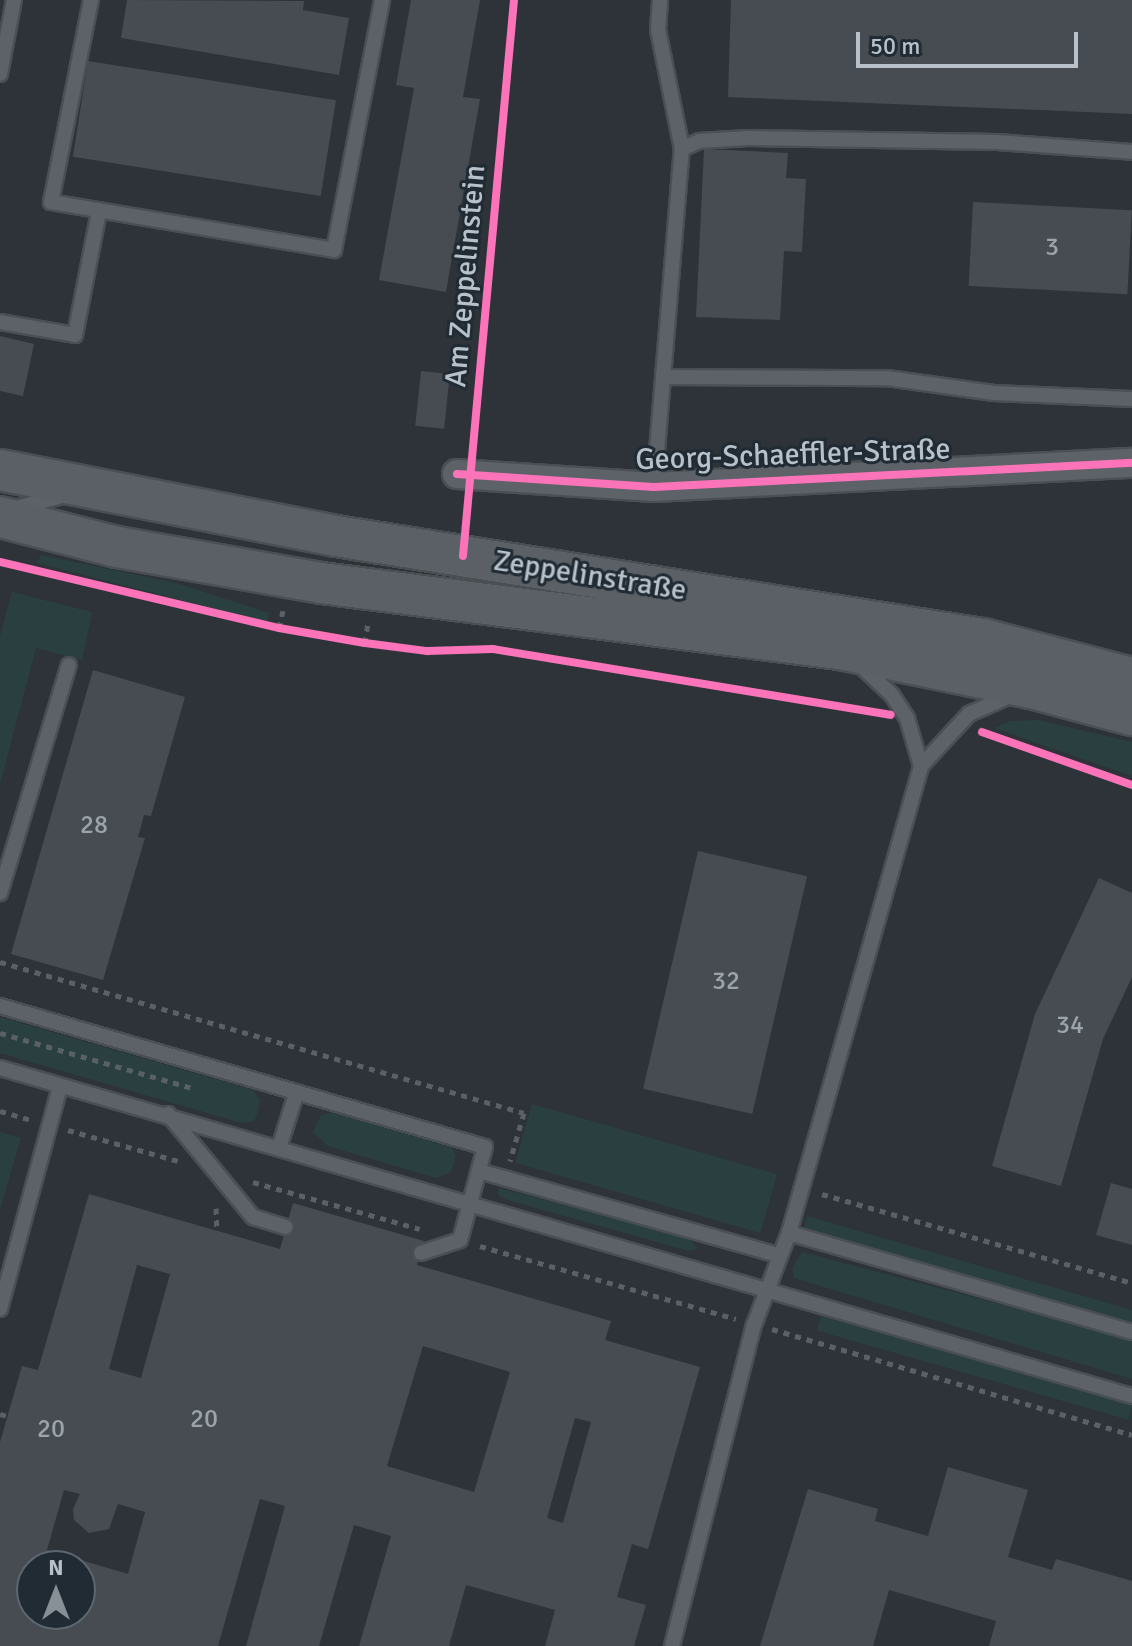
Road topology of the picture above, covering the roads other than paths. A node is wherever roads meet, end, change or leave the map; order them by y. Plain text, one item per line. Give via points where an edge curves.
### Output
1 (14, 0) edge
2 (91, 0) edge
3 (382, 0) edge
4 (660, 0) edge
5 (0, 74) edge
6 (682, 149) junction
7 (1132, 152) edge
8 (99, 211) junction
9 (0, 322) edge
10 (664, 377) junction
11 (1132, 399) edge
12 (1132, 463) edge
13 (0, 470) edge
14 (457, 474) dead end
15 (654, 487) junction
16 (94, 492) junction
17 (0, 515) edge
18 (839, 649) junction
19 (69, 665) dead end
20 (1132, 678) edge
21 (1031, 688) junction
22 (1132, 715) edge
23 (921, 766) junction
24 (0, 893) edge
25 (0, 1006) edge
26 (0, 1068) edge
27 (60, 1086) junction
28 (296, 1094) junction
29 (168, 1114) junction
30 (279, 1148) junction
31 (479, 1171) junction
32 (470, 1203) junction
33 (286, 1227) dead end
34 (789, 1233) junction
35 (421, 1253) dead end
36 (778, 1255) junction
37 (766, 1288) junction
38 (0, 1309) edge
39 (1132, 1332) edge
40 (1132, 1396) edge
41 (672, 1646) edge

1 - 5 lane
2 - 8 lane via 51,202
3 - 8 lane via 334,250
4 - 6 lane via 658,30
6 - 7 lane via 699,141 748,138 997,142
6 - 10 lane
8 - 9 lane via 75,335
10 - 11 lane via 887,378 994,393
10 - 15 lane
12 - 15 street, Georg-Schaeffler-Straße
13 - 16 main road, Zeppelinstraße
14 - 15 street, Georg-Schaeffler-Straße
16 - 17 lane
16 - 20 main road, Zeppelinstraße via 983,639
17 - 18 main road, Zeppelinstraße via 132,550 307,581
18 - 21 main road, Zeppelinstraße
18 - 23 lane via 892,695 907,718
19 - 24 lane
21 - 22 main road, Zeppelinstraße
21 - 23 lane via 969,714
23 - 34 lane
25 - 28 lane
26 - 27 lane
27 - 29 lane
27 - 38 lane
28 - 30 lane
28 - 31 lane via 485,1147
29 - 30 lane
29 - 33 lane via 253,1217
30 - 32 lane
31 - 32 lane
31 - 36 lane
32 - 35 lane via 460,1240
32 - 37 lane
34 - 36 lane
34 - 39 lane
36 - 37 lane
37 - 40 lane
37 - 41 lane

